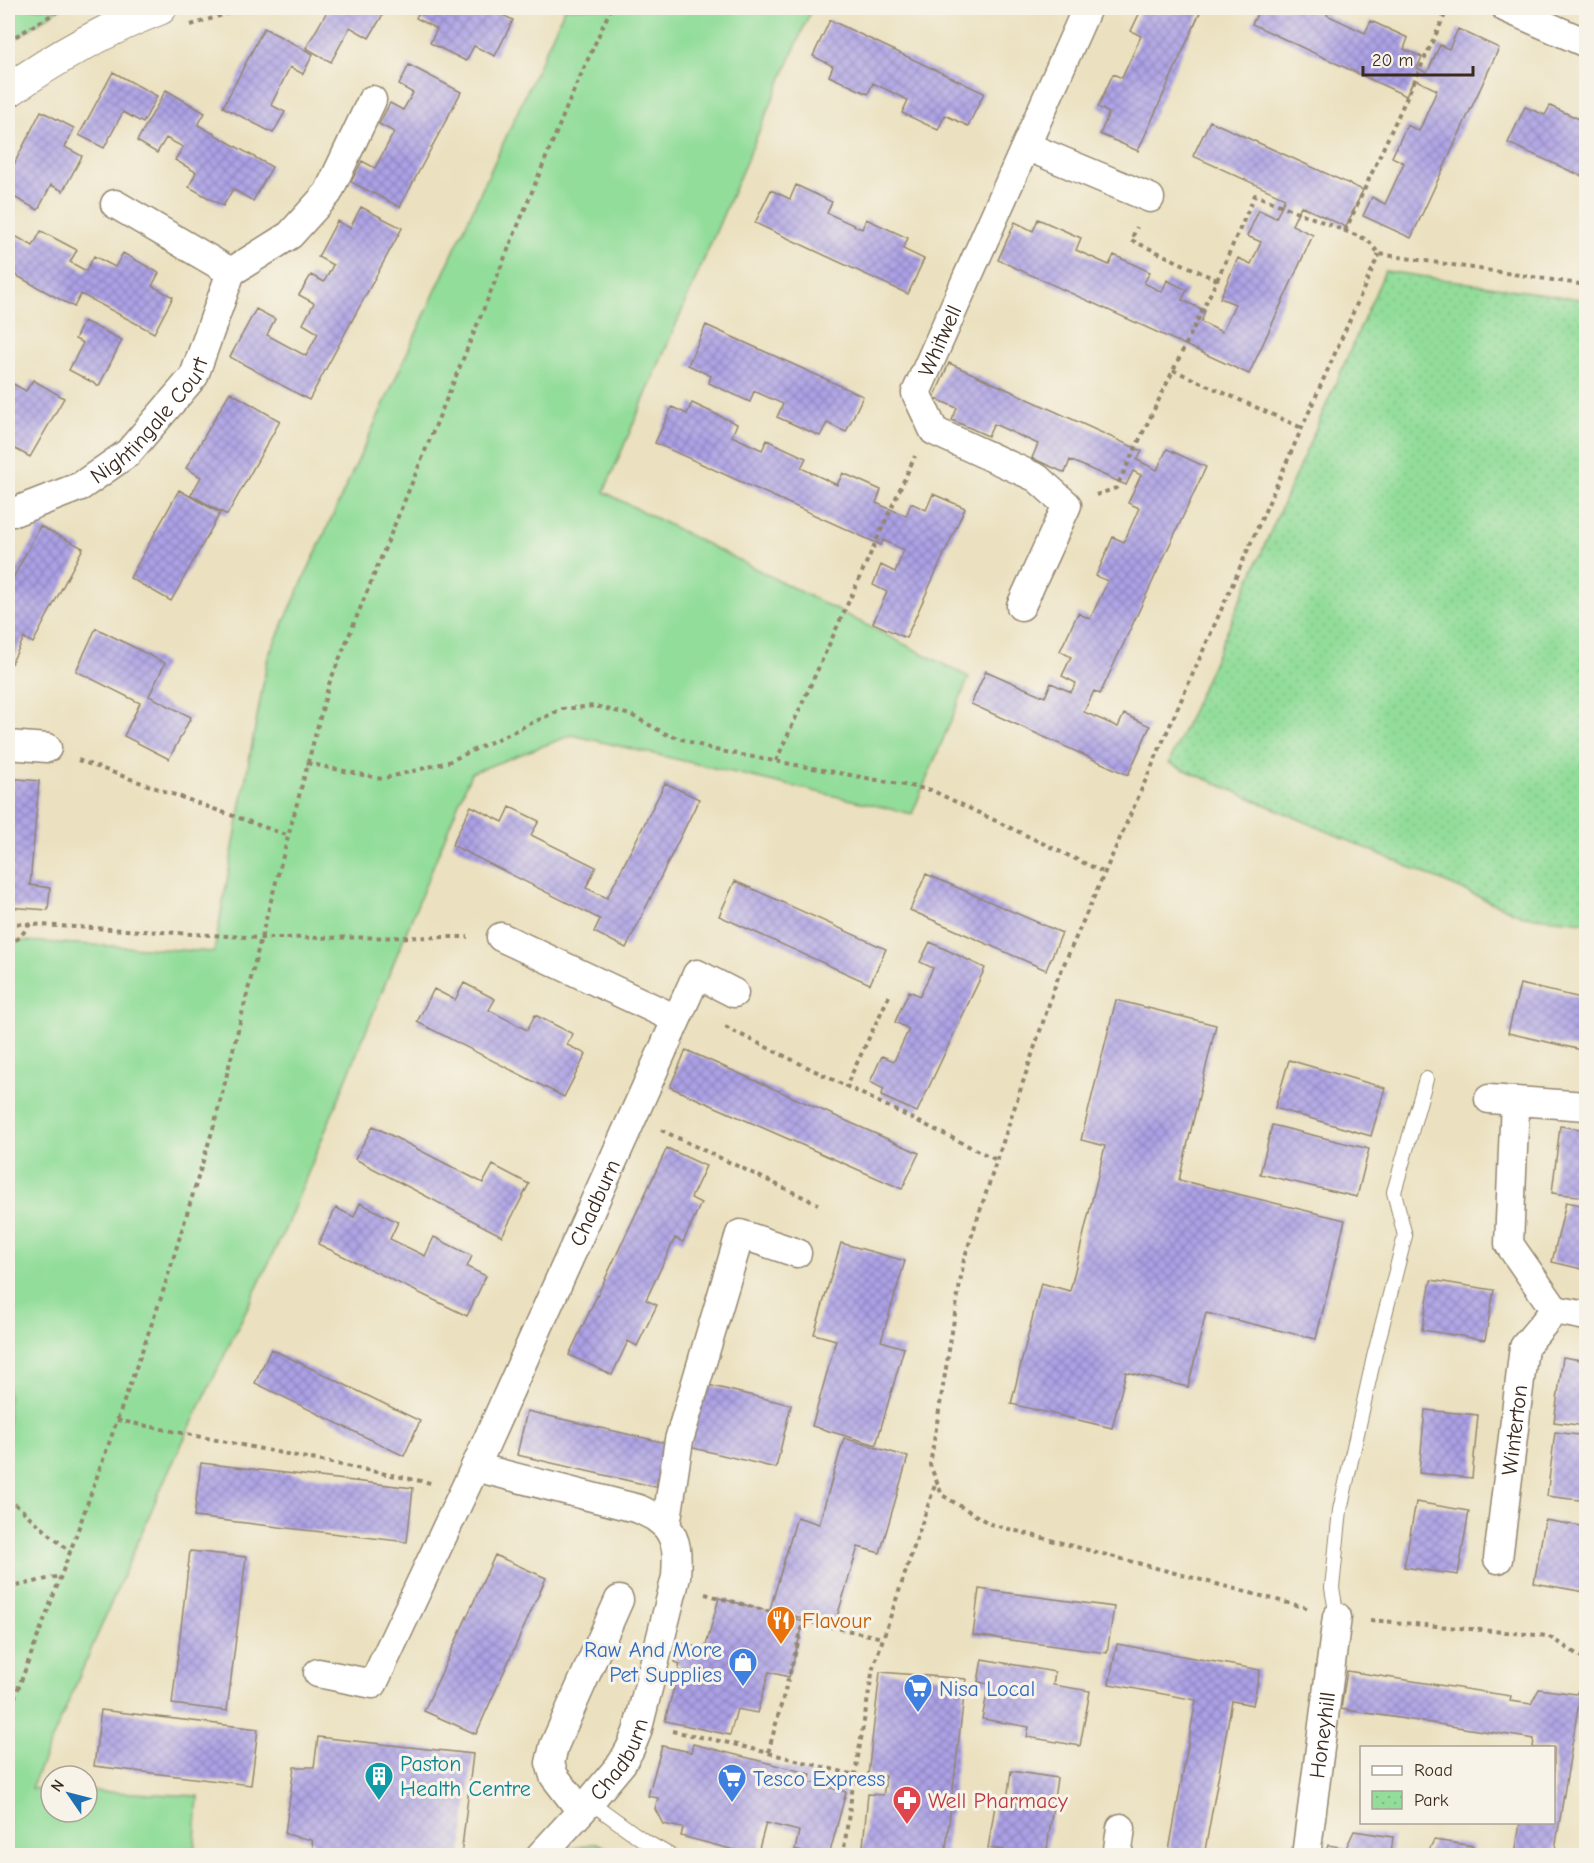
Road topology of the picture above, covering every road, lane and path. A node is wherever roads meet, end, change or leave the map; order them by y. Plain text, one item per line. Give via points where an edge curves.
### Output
1 (63, 8) edge
2 (160, 8) edge
3 (611, 8) edge
4 (1087, 8) edge
5 (1448, 8) edge
6 (1506, 8) edge
7 (8, 41) edge
8 (1587, 43) edge
9 (8, 91) edge
10 (372, 100) dead end
11 (1026, 146) junction
12 (1150, 198) joint
13 (115, 204) dead end
14 (1345, 231) junction
15 (1379, 254) junction
16 (231, 272) junction
17 (1217, 280) junction
18 (1587, 285) edge
19 (1173, 370) junction
20 (930, 422) junction
21 (1302, 428) junction
22 (1067, 505) junction
23 (8, 512) edge
24 (1021, 606) dead end
25 (8, 745) edge
26 (47, 748) joint
27 (776, 761) junction
28 (307, 762) junction
29 (289, 836) junction
30 (1105, 873) junction
31 (8, 923) edge
32 (30, 924) junction
33 (501, 937) joint
34 (261, 938) junction
35 (8, 945) edge
36 (734, 993) dead end
37 (889, 996) dead end
38 (679, 1013) junction
39 (1426, 1079) dead end
40 (846, 1086) junction
41 (1587, 1106) edge
42 (632, 1116) junction
43 (997, 1160) junction
44 (818, 1204) dead end
45 (797, 1253) dead end
46 (1555, 1310) junction
47 (1587, 1316) edge
48 (117, 1420) junction
49 (469, 1478) junction
50 (937, 1480) junction
51 (8, 1498) edge
52 (666, 1526) junction
53 (70, 1552) junction
54 (1498, 1559) dead end
55 (60, 1576) junction
56 (674, 1585) junction
57 (8, 1588) edge
58 (619, 1600) dead end
59 (1338, 1617) junction
60 (804, 1621) junction
61 (883, 1638) junction
62 (1587, 1660) edge
63 (318, 1673) dead end
64 (8, 1715) edge
65 (639, 1724) junction
66 (768, 1753) junction
67 (855, 1775) junction
68 (585, 1806) junction
69 (540, 1856) edge
70 (672, 1856) edge
71 (843, 1856) edge
72 (1306, 1856) edge

1 - 7 path
2 - 9 street via 120,23 40,68
3 - 28 path via 356,614 329,684
4 - 11 street, Whitwell
5 - 14 path
6 - 8 street
10 - 16 street via 328,193 290,235
11 - 12 street
11 - 20 street, Whitwell via 916,393
12 - 17 path via 1131,240
13 - 16 street
14 - 15 path via 1368,240
14 - 17 path via 1255,195
15 - 18 path
15 - 21 path
16 - 23 street, Nightingale Court via 194,376 128,453 81,486
17 - 19 path
19 - 21 path
19 - 22 path via 1116,488
20 - 22 street, Whitwell via 934,431 1037,478
20 - 27 path
21 - 30 path
22 - 24 street
25 - 26 street
26 - 29 path
27 - 28 path via 715,750 666,734 631,715 595,706 562,709 448,762 382,779
27 - 30 path via 931,790
28 - 29 path
29 - 34 path
30 - 43 path via 1057,980
31 - 32 path
32 - 34 path
32 - 35 path
33 - 34 path
33 - 38 street
34 - 48 path via 215,1122 162,1295
36 - 38 street, Chadburn via 697,974
37 - 40 path
38 - 40 path
38 - 42 street, Chadburn
39 - 59 lane via 1394,1192 1405,1236 1340,1510 1332,1588
40 - 43 path
41 - 46 street via 1502,1100 1509,1244
42 - 44 path
42 - 49 street, Chadburn
43 - 50 path via 964,1259 930,1466
45 - 52 street, Chadburn via 740,1234 679,1440
46 - 47 street
46 - 54 street, Winterton via 1524,1347
48 - 49 path
48 - 53 path
49 - 52 street via 639,1509
49 - 63 street, Chadburn via 373,1684
50 - 59 path via 942,1495 990,1524
50 - 61 path
51 - 53 path
52 - 56 street, Chadburn via 674,1537 677,1557
53 - 55 path
55 - 57 path
55 - 64 path
56 - 60 path
56 - 65 street, Chadburn
58 - 68 street, Chadburn via 550,1763 554,1776
59 - 62 path via 1548,1636
59 - 72 street, Honeyhill
60 - 61 path
60 - 66 path
61 - 67 path via 873,1668
65 - 66 path
65 - 68 street, Chadburn via 622,1762
66 - 67 path
67 - 71 path
68 - 69 street, Chadburn
68 - 70 lane

